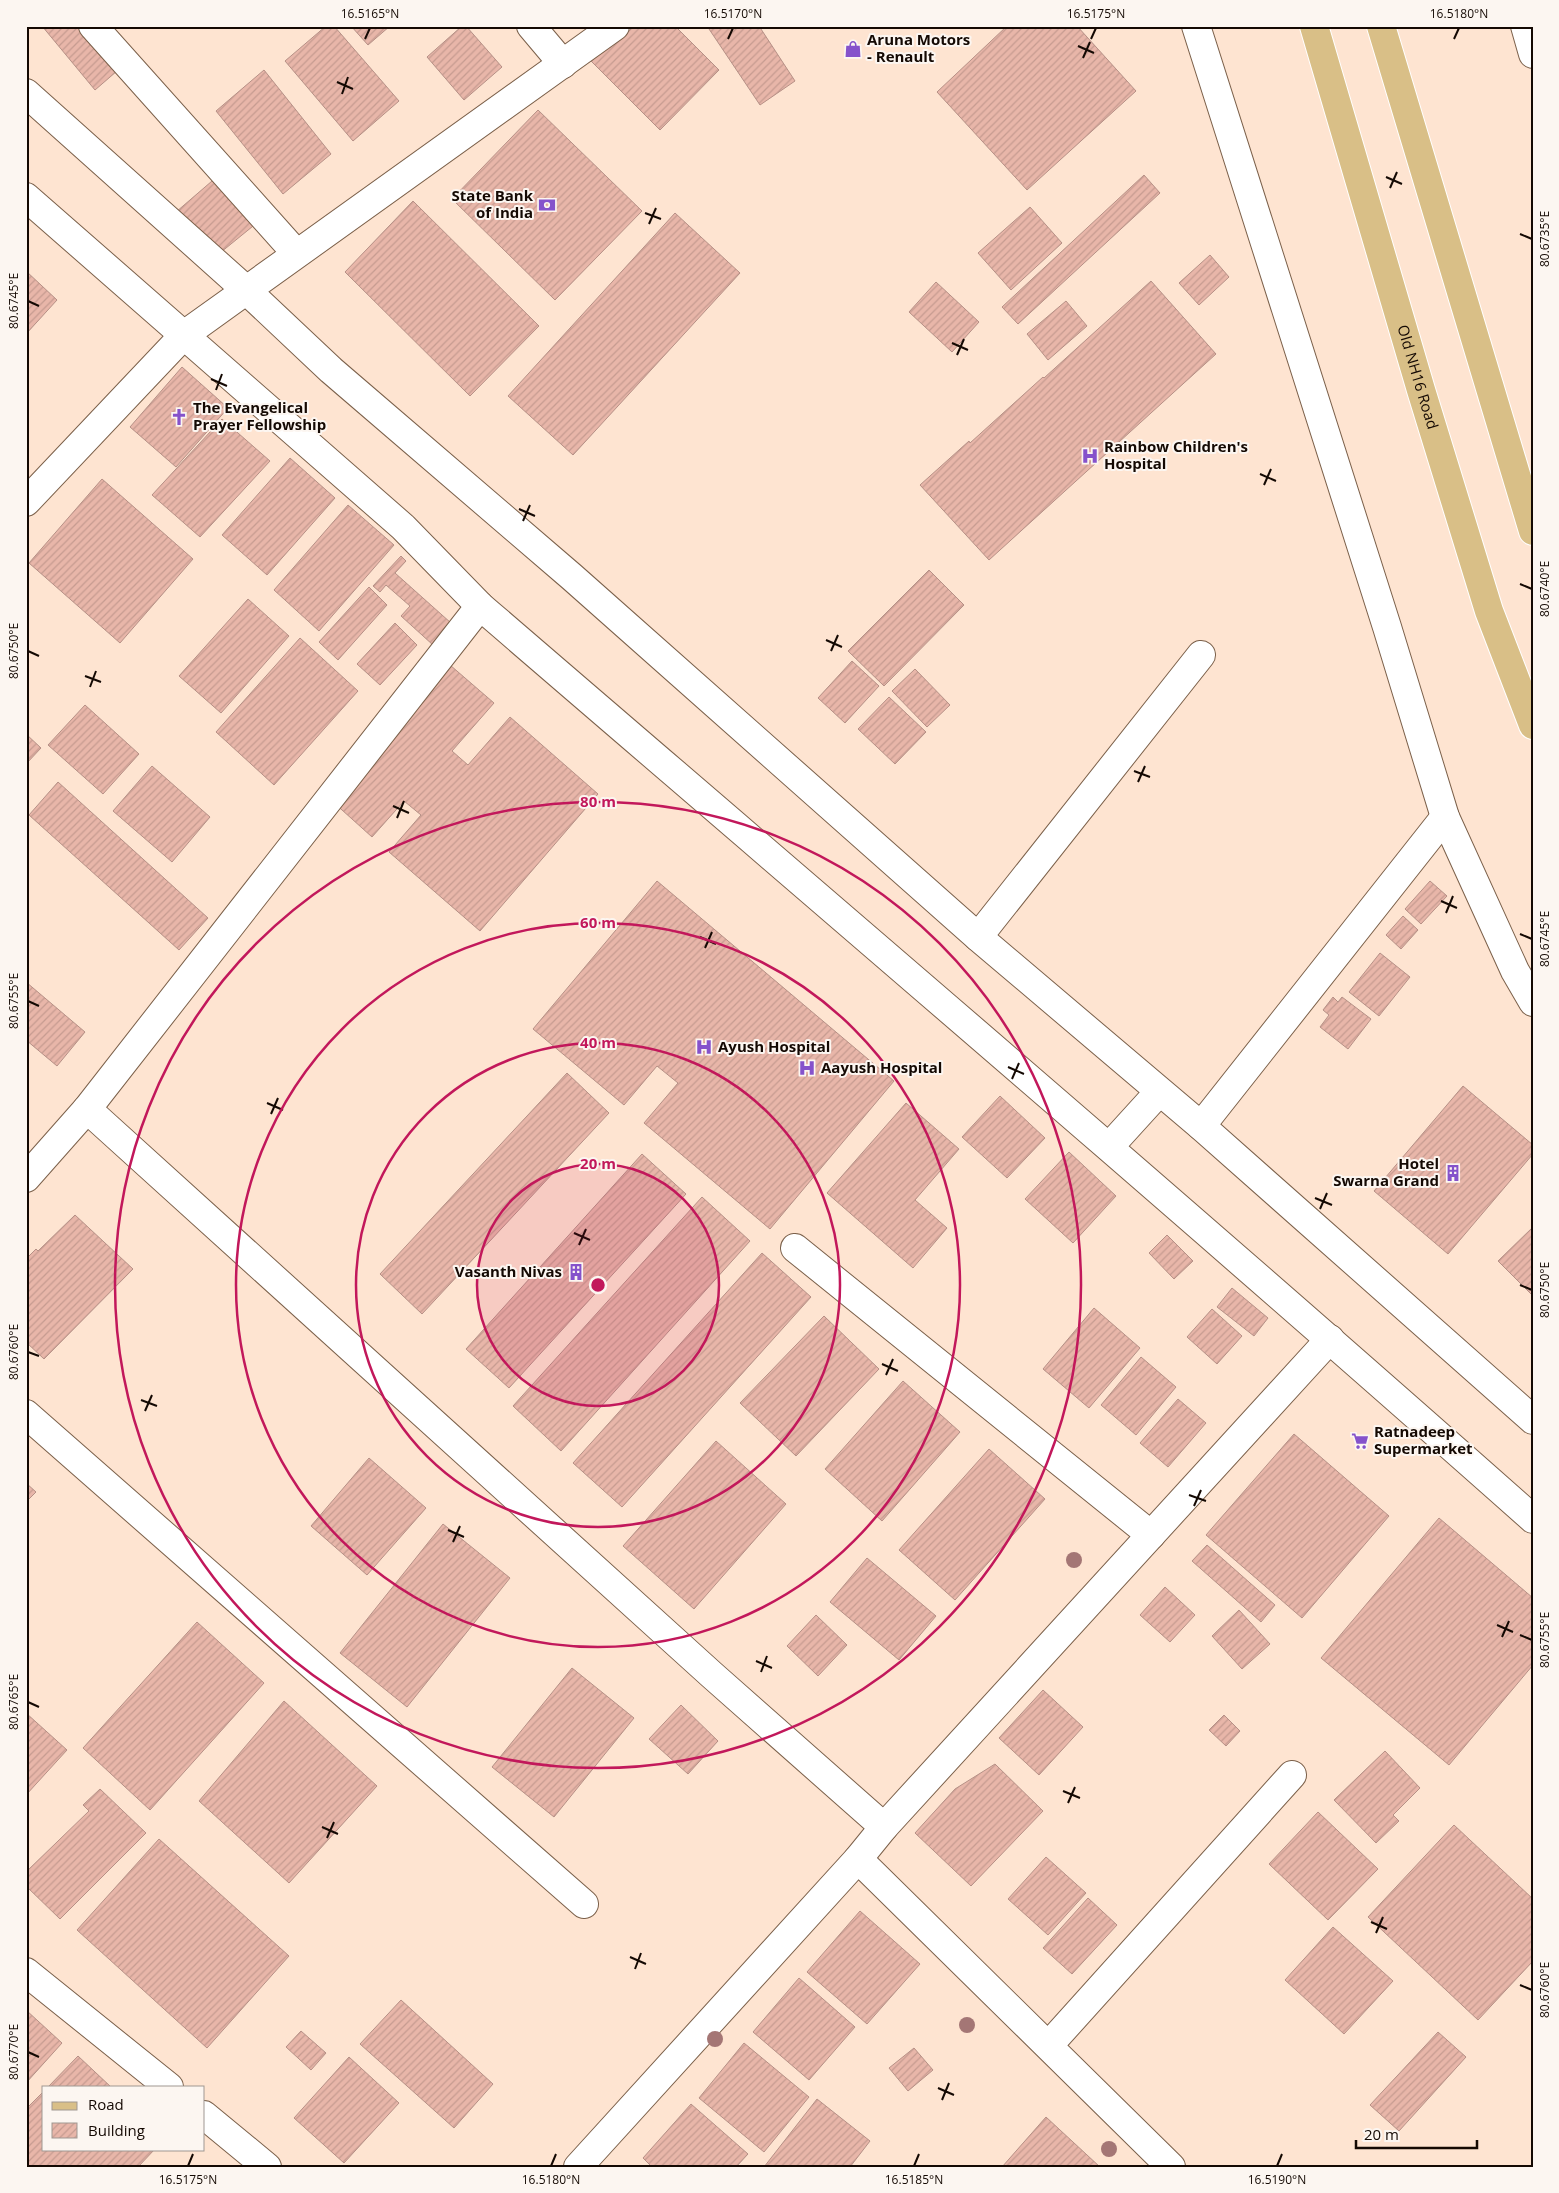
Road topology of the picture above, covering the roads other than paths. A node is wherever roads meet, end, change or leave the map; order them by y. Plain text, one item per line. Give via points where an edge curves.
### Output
1 (93, 26) edge
2 (532, 26) edge
3 (615, 26) edge
4 (1196, 26) edge
5 (1314, 26) edge
6 (1381, 26) edge
7 (1525, 26) edge
8 (1533, 54) edge
9 (563, 64) junction
10 (26, 93) edge
11 (26, 197) edge
12 (296, 253) junction
13 (246, 289) junction
14 (184, 335) junction
15 (26, 502) edge
16 (1533, 531) edge
17 (480, 606) junction
18 (1201, 655) dead end
19 (1533, 725) edge
20 (1445, 817) junction
21 (978, 937) junction
22 (1533, 1002) edge
23 (1159, 1092) junction
24 (87, 1109) junction
25 (1201, 1126) junction
26 (1109, 1147) junction
27 (26, 1178) edge
28 (795, 1248) dead end
29 (1330, 1339) junction
30 (26, 1414) edge
31 (1533, 1420) edge
32 (1533, 1520) edge
33 (1151, 1535) junction
34 (1292, 1775) dead end
35 (884, 1827) junction
36 (858, 1859) junction
37 (584, 1904) dead end
38 (26, 1972) edge
39 (1050, 2045) junction
40 (168, 2086) edge
41 (205, 2116) edge
42 (581, 2166) edge
43 (267, 2167) edge
44 (1171, 2167) edge

1 - 12 street
2 - 9 street
3 - 9 street
4 - 20 street
5 - 19 main road, Old NH16 Road via 1489,611
6 - 16 main road
7 - 8 street
9 - 12 street
10 - 13 street
11 - 14 street
12 - 13 street
13 - 14 street
13 - 21 street via 332,370
14 - 15 street
14 - 17 street via 403,527
17 - 24 street
17 - 26 street
18 - 21 street
20 - 22 street via 1515,971
20 - 25 street
21 - 23 street
23 - 25 street
23 - 26 street
24 - 27 street
24 - 35 street
25 - 31 street
26 - 29 street
28 - 33 street
29 - 32 street
29 - 33 street
30 - 37 street
33 - 35 street
34 - 39 street
35 - 36 street
36 - 39 street
36 - 42 street
38 - 40 street
39 - 44 street
41 - 43 street

